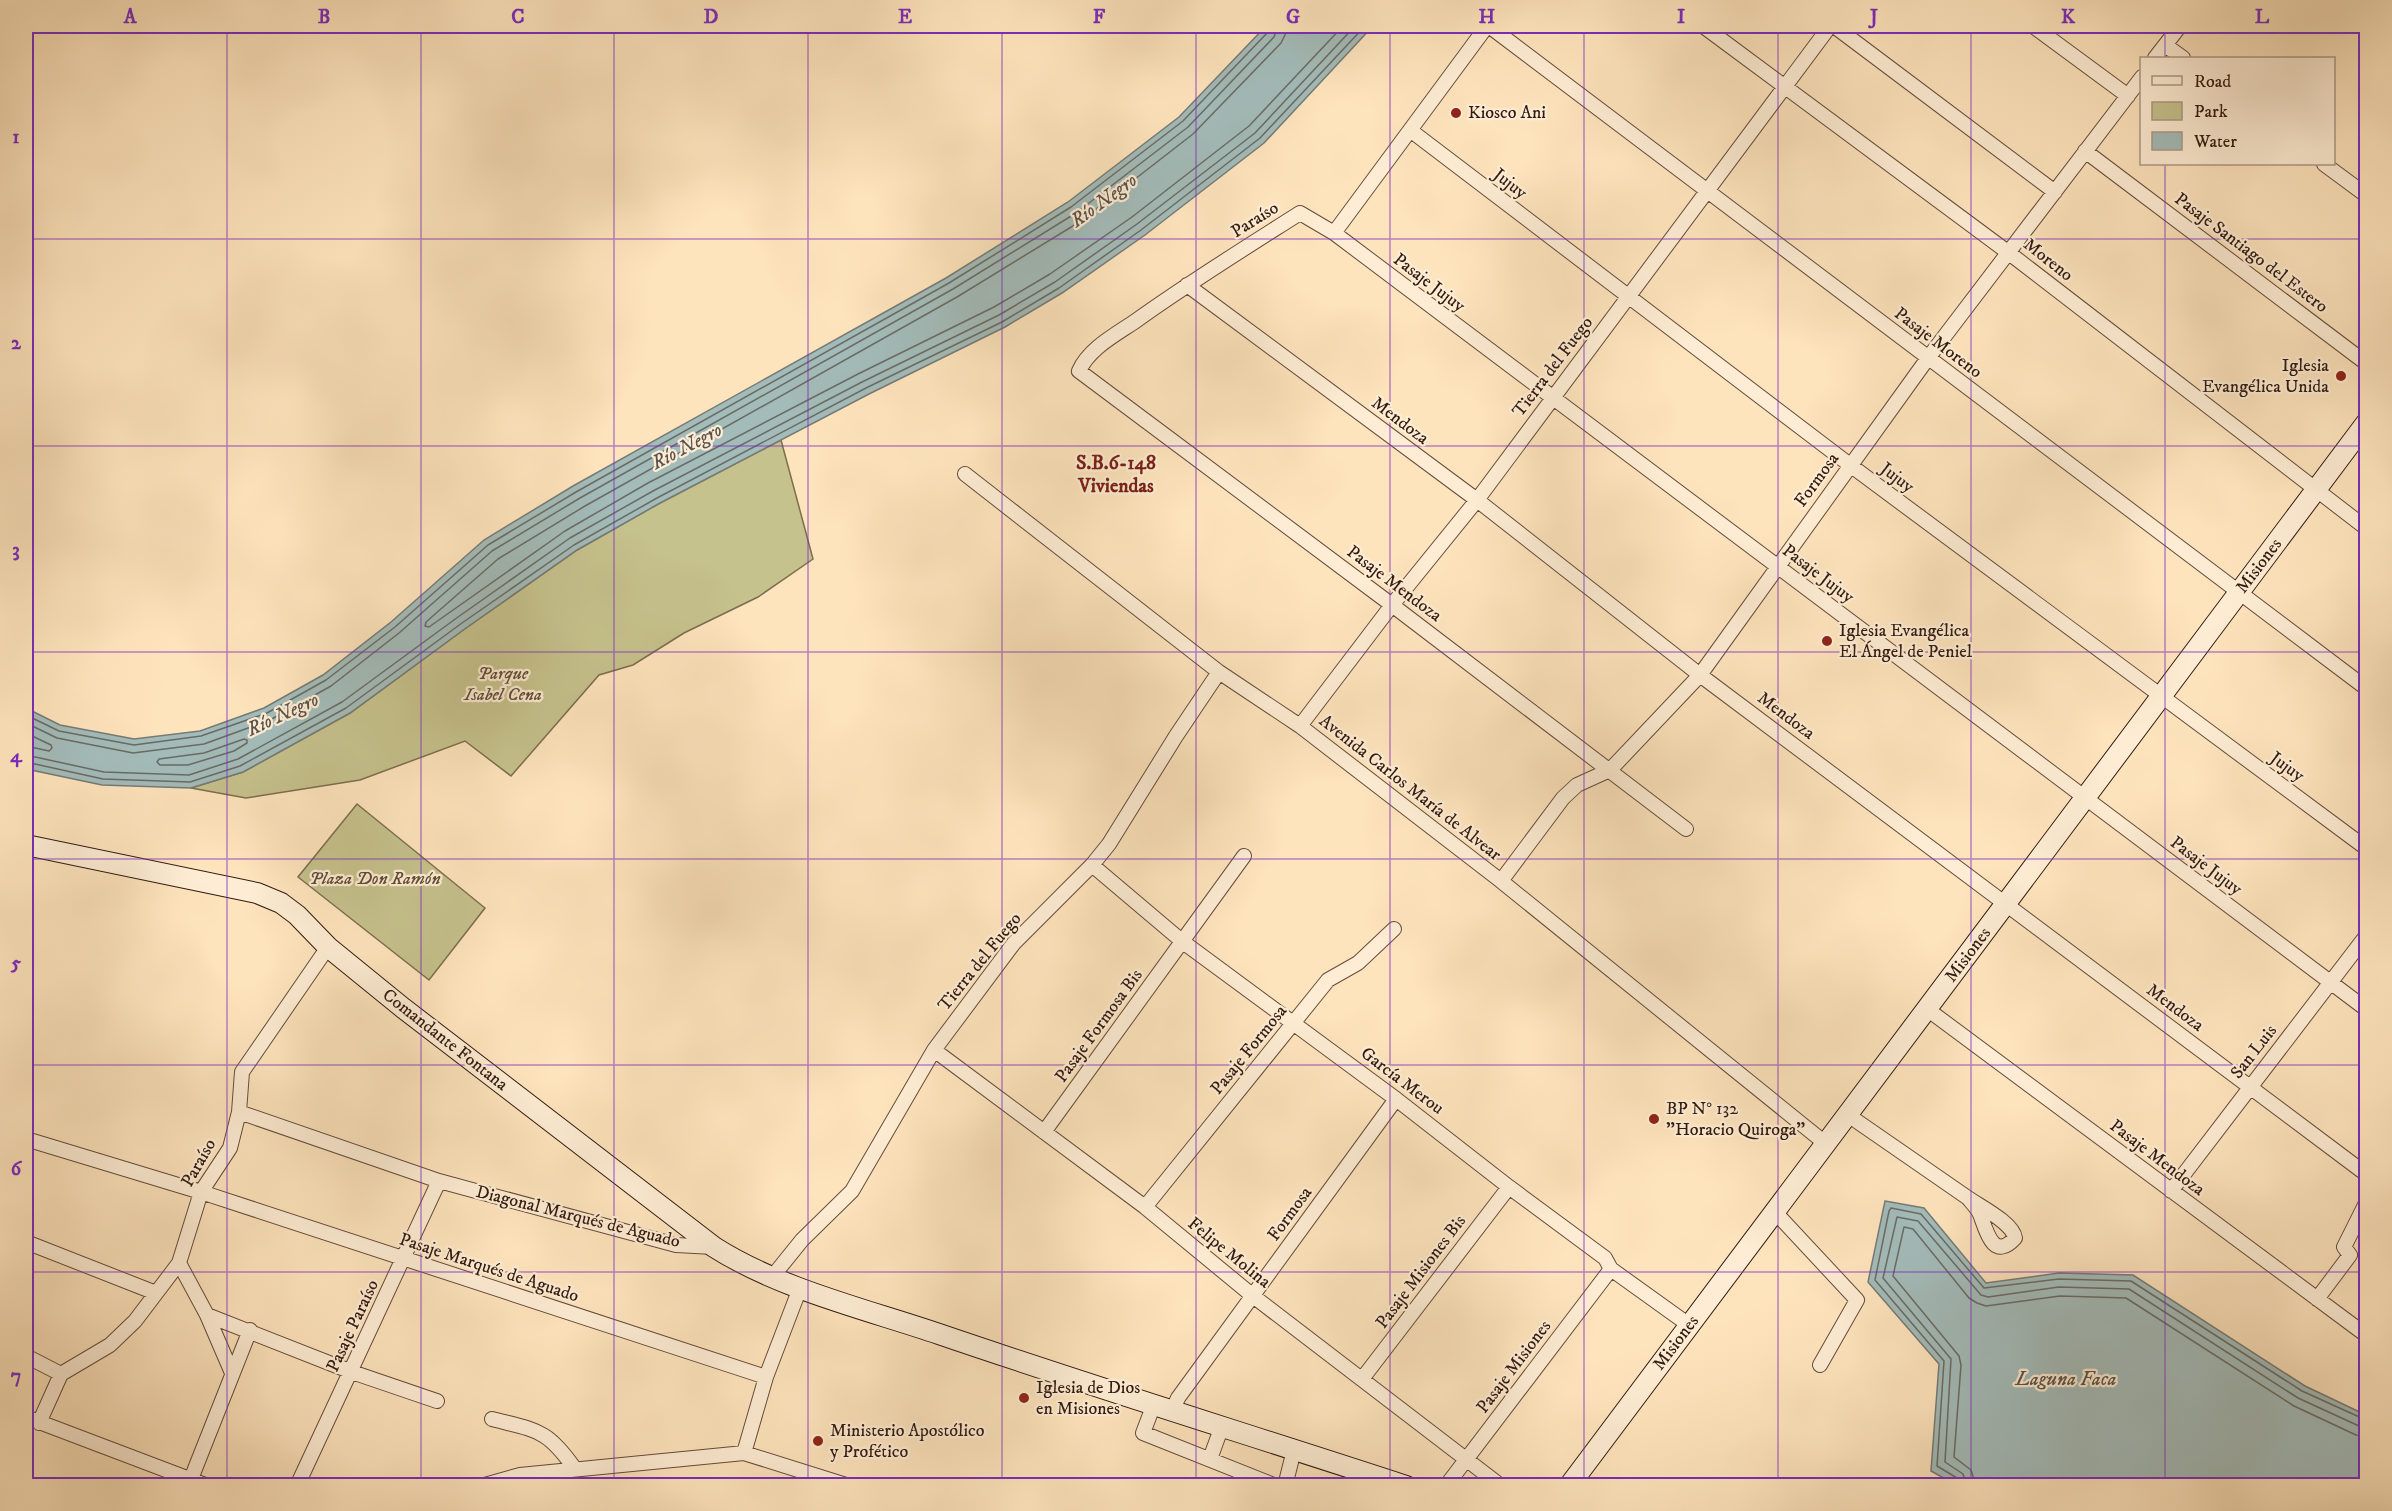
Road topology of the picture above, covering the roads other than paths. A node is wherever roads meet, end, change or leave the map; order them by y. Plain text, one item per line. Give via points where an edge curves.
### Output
1 (1488, 26) edge
2 (1703, 26) edge
3 (1832, 26) edge
4 (2033, 26) edge
5 (2180, 26) edge
6 (2361, 26) edge
7 (2367, 29) edge
8 (2165, 45) junction
9 (2156, 57) edge
10 (2182, 57) edge
11 (2140, 80) edge
12 (1784, 87) junction
13 (2128, 96) junction
14 (1410, 130) junction
15 (2085, 151) junction
16 (2325, 165) edge
17 (1707, 190) junction
18 (2055, 192) junction
19 (2367, 195) edge
20 (1334, 234) junction
21 (2008, 253) junction
22 (1187, 285) junction
23 (1627, 296) junction
24 (1928, 358) junction
25 (2367, 363) edge
26 (1079, 370) joint
27 (1551, 399) junction
28 (2367, 423) edge
29 (1850, 465) junction
30 (965, 474) dead end
31 (2316, 491) junction
32 (1477, 500) junction
33 (2367, 528) edge
34 (1777, 566) junction
35 (2240, 592) junction
36 (1392, 605) junction
37 (1219, 672) junction
38 (1700, 675) junction
39 (2367, 688) edge
40 (2162, 698) junction
41 (1300, 726) junction
42 (1610, 770) junction
43 (2085, 798) junction
44 (1686, 828) dead end
45 (26, 846) edge
46 (2367, 848) edge
47 (1244, 856) dead end
48 (1092, 865) junction
49 (1501, 881) junction
50 (2007, 904) junction
51 (1394, 929) dead end
52 (2367, 936) edge
53 (1183, 942) junction
54 (328, 947) junction
55 (2332, 983) junction
56 (1927, 1009) junction
57 (2367, 1009) edge
58 (1294, 1023) junction
59 (934, 1050) junction
60 (2249, 1087) junction
61 (1396, 1099) junction
62 (239, 1112) junction
63 (1848, 1115) junction
64 (1044, 1132) junction
65 (26, 1139) edge
66 (1825, 1143) junction
67 (2367, 1174) edge
68 (439, 1181) junction
69 (1509, 1187) junction
70 (2171, 1191) junction
71 (201, 1192) junction
72 (1968, 1198) dead end
73 (2367, 1203) edge
74 (1145, 1207) junction
75 (1774, 1211) junction
76 (26, 1242) edge
77 (714, 1247) junction
78 (403, 1260) junction
79 (179, 1263) junction
80 (1611, 1269) junction
81 (772, 1276) junction
82 (800, 1288) junction
83 (156, 1293) junction
84 (1253, 1296) junction
85 (2317, 1299) junction
86 (207, 1315) junction
87 (1689, 1325) junction
88 (250, 1330) junction
89 (2367, 1335) edge
90 (26, 1356) edge
91 (1820, 1365) dead end
92 (352, 1372) junction
93 (232, 1373) junction
94 (62, 1374) junction
95 (766, 1377) junction
96 (1362, 1379) junction
97 (437, 1401) dead end
98 (1154, 1404) junction
99 (1173, 1410) junction
100 (26, 1417) edge
101 (492, 1419) dead end
102 (39, 1423) junction
103 (1222, 1426) junction
104 (1294, 1450) junction
105 (744, 1453) junction
106 (1210, 1459) junction
107 (1466, 1460) junction
108 (575, 1469) junction
109 (191, 1479) junction
110 (207, 1485) edge
111 (297, 1485) edge
112 (481, 1485) edge
113 (849, 1485) edge
114 (1276, 1485) edge
115 (1285, 1485) edge
116 (1406, 1485) edge
117 (1446, 1485) edge
118 (1501, 1485) edge
119 (1569, 1485) edge

1 - 14 street
1 - 17 street, Pasaje Moreno
2 - 12 street, Moreno
3 - 12 street, Tierra del Fuego
3 - 18 street
4 - 13 street
5 - 8 street
6 - 7 street
8 - 9 street
8 - 10 street
11 - 13 street, Formosa
12 - 17 street, Tierra del Fuego
12 - 21 street, Moreno
13 - 15 street, Formosa
14 - 20 street
14 - 23 street, Jujuy
15 - 18 street, Formosa
15 - 25 street, Pasaje Santiago del Estero
16 - 19 street
17 - 23 street, Tierra del Fuego
17 - 24 street, Pasaje Moreno
18 - 21 street, Formosa
20 - 22 street, Paraíso via 1300,213
20 - 27 street, Pasaje Jujuy
21 - 24 street, Formosa
21 - 31 street, Moreno
22 - 26 street, Paraíso via 1099,347
22 - 32 street, Mendoza
23 - 27 street, Tierra del Fuego
23 - 29 street, Jujuy
24 - 29 street, Formosa
24 - 35 street, Pasaje Moreno
26 - 36 street, Pasaje Mendoza
27 - 32 street, Tierra del Fuego
27 - 34 street, Pasaje Jujuy
28 - 31 street, Misiones
29 - 34 street, Formosa
29 - 40 street, Jujuy
30 - 37 street, Avenida Carlos María de Alvear
31 - 33 street, Moreno
31 - 35 street, Misiones
32 - 36 street, Tierra del Fuego
32 - 38 street, Mendoza
34 - 38 street, Formosa
34 - 43 street, Pasaje Jujuy
35 - 39 street, Pasaje Moreno
35 - 40 street, Misiones
36 - 41 street, Tierra del Fuego
36 - 42 street, Pasaje Mendoza
37 - 41 street, Avenida Carlos María de Alvear
37 - 48 street, Tierra del Fuego
38 - 42 street, Formosa
38 - 50 street, Mendoza
40 - 43 street, Misiones
40 - 46 street, Jujuy
41 - 49 street, Avenida Carlos María de Alvear
42 - 44 street, Pasaje Mendoza
42 - 49 street, Formosa via 1576,785 1563,798
43 - 50 street, Misiones
43 - 55 street, Pasaje Jujuy
45 - 54 street, Comandante Fontana via 257,893 297,915
47 - 53 street, Pasaje Formosa Bis
48 - 53 street, García Merou
48 - 59 street, Tierra del Fuego via 1014,943
49 - 66 street, Avenida Carlos María de Alvear
50 - 56 street, Misiones
50 - 60 street, Mendoza
51 - 58 street, Pasaje Formosa via 1358,963 1328,980
52 - 55 street, San Luis
53 - 58 street, García Merou
53 - 64 street, Pasaje Formosa Bis
54 - 62 street, Paraíso via 242,1072
54 - 77 street, Comandante Fontana
55 - 57 street, Pasaje Jujuy
55 - 60 street, San Luis
56 - 63 street, Misiones
56 - 70 street, Pasaje Mendoza
58 - 61 street, García Merou
58 - 74 street, Pasaje Formosa
59 - 64 street, Felipe Molina
59 - 81 street, Tierra del Fuego via 852,1191
60 - 67 street, Mendoza
60 - 70 street, San Luis
61 - 69 street, García Merou
61 - 84 street, Formosa
62 - 68 street, Diagonal Marqués de Aguado
62 - 71 street, Paraíso via 230,1148
63 - 66 street, Misiones
63 - 72 street
64 - 74 street, Felipe Molina
65 - 71 street
66 - 75 street, Misiones
68 - 77 street, Diagonal Marqués de Aguado via 676,1245
68 - 78 street, Pasaje Paraíso
69 - 80 street, García Merou via 1605,1258
69 - 96 street, Pasaje Misiones Bis
70 - 85 street, Pasaje Mendoza
71 - 78 street, Pasaje Marqués de Aguado
71 - 79 street, Paraíso
73 - 85 street via 2344,1247 2350,1256
74 - 84 street, Felipe Molina
75 - 87 street, Misiones
75 - 91 street via 1857,1300
76 - 83 street
77 - 81 street, Diagonal Marqués de Aguado
78 - 92 street, Pasaje Paraíso
78 - 95 street, Pasaje Marqués de Aguado
79 - 83 street
79 - 86 street
80 - 87 street, García Merou
80 - 107 street, Pasaje Misiones
81 - 82 street, Diagonal Marqués de Aguado
82 - 95 street
82 - 98 street, Diagonal Marqués de Aguado
83 - 94 street via 110,1345
84 - 96 street, Felipe Molina
84 - 99 street, Formosa
85 - 89 street, Pasaje Mendoza
86 - 88 street
86 - 93 street
87 - 119 street, Misiones
88 - 92 street
88 - 93 street
90 - 94 street
92 - 97 street
92 - 111 street, Pasaje Paraíso
93 - 109 street
94 - 102 street
95 - 105 street
96 - 107 street, Felipe Molina
98 - 99 street, Diagonal Marqués de Aguado
98 - 106 street via 1143,1433
99 - 103 street, Diagonal Marqués de Aguado
100 - 102 street
101 - 108 street via 538,1430 557,1444
102 - 109 street
103 - 104 street, Diagonal Marqués de Aguado
103 - 106 street
104 - 115 street
104 - 116 street, Diagonal Marqués de Aguado
105 - 108 street
105 - 113 street
106 - 114 street
107 - 117 street, Pasaje Misiones
107 - 118 street, Felipe Molina
108 - 112 street via 520,1475
109 - 110 street

